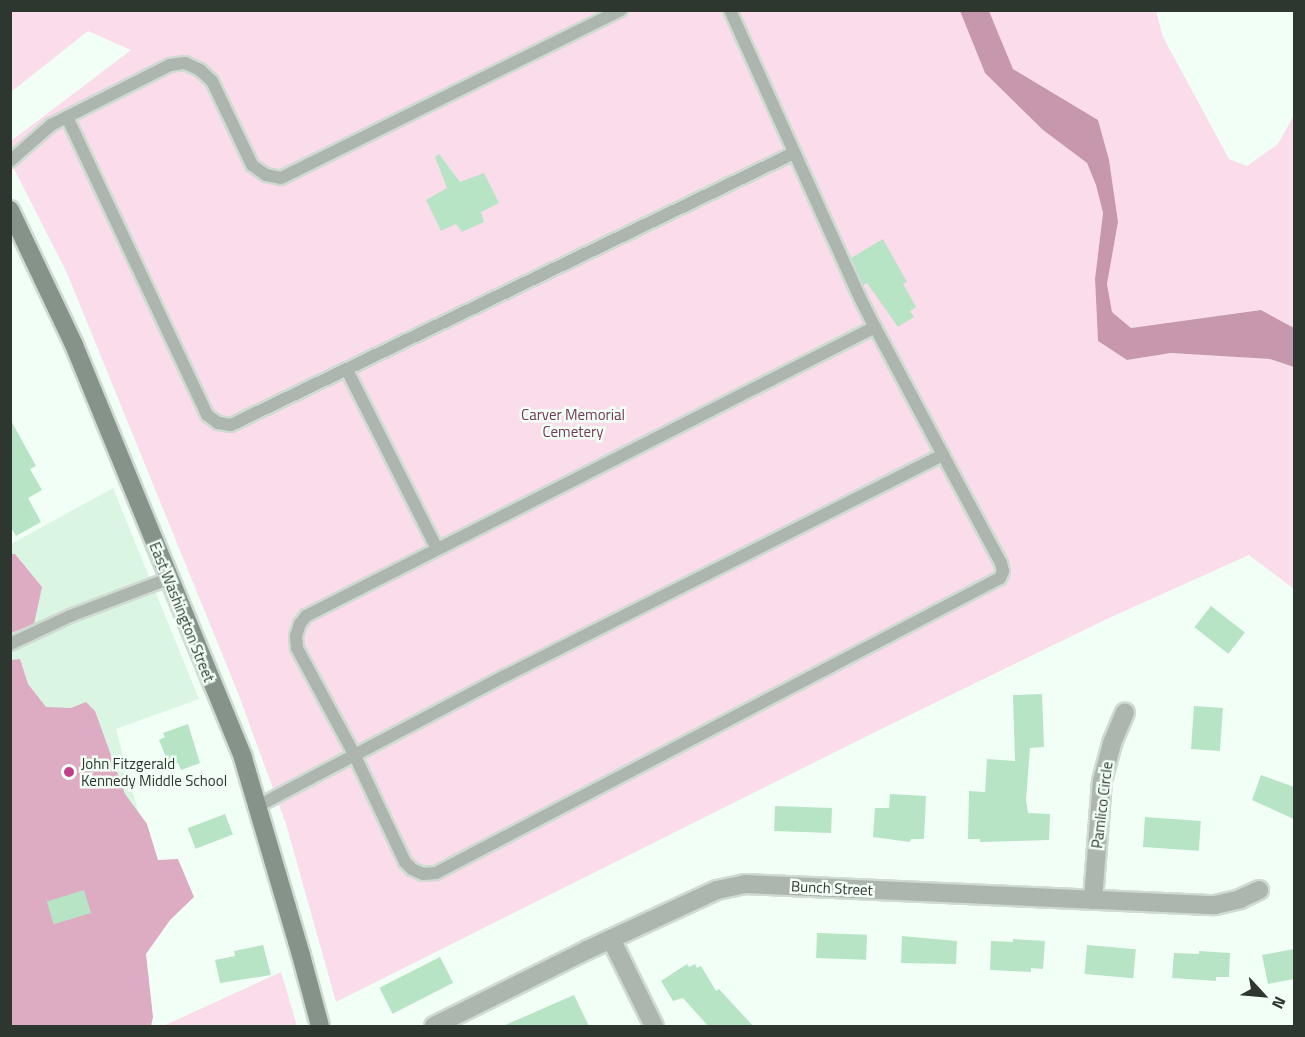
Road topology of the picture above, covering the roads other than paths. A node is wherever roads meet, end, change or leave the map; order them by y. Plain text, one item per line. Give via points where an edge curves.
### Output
1 (621, 10) edge
2 (730, 10) edge
3 (67, 117) junction
4 (794, 153) junction
5 (10, 161) edge
6 (10, 210) edge
7 (875, 327) junction
8 (347, 370) junction
9 (943, 455) junction
10 (437, 549) junction
11 (168, 579) junction
12 (10, 644) edge
13 (1125, 713) dead end
14 (354, 754) junction
15 (258, 806) junction
16 (1259, 890) dead end
17 (1093, 900) junction
18 (611, 939) junction
19 (320, 1026) edge
20 (434, 1026) edge
21 (654, 1026) edge

1 - 3 lane via 281,178 266,175 252,165 212,81 185,63 170,65
2 - 4 lane
3 - 5 lane via 51,125
3 - 8 lane via 207,415 218,423 231,425
4 - 7 lane
4 - 8 lane
6 - 11 main road, East Washington Street via 74,345
7 - 9 lane
7 - 10 lane
8 - 10 lane
9 - 14 lane
9 - 14 lane via 1001,563 1000,578 436,873 423,874 405,862
10 - 14 lane via 306,616 300,624 297,648
11 - 12 lane via 70,616
11 - 15 main road, East Washington Street via 243,758
13 - 17 street, Pamlico Circle via 1102,781
14 - 15 lane
15 - 19 main road, East Washington Street
16 - 17 street, Bunch Street via 1215,905
17 - 18 street, Bunch Street via 745,884 717,890
18 - 20 street, Bunch Street
18 - 21 street

